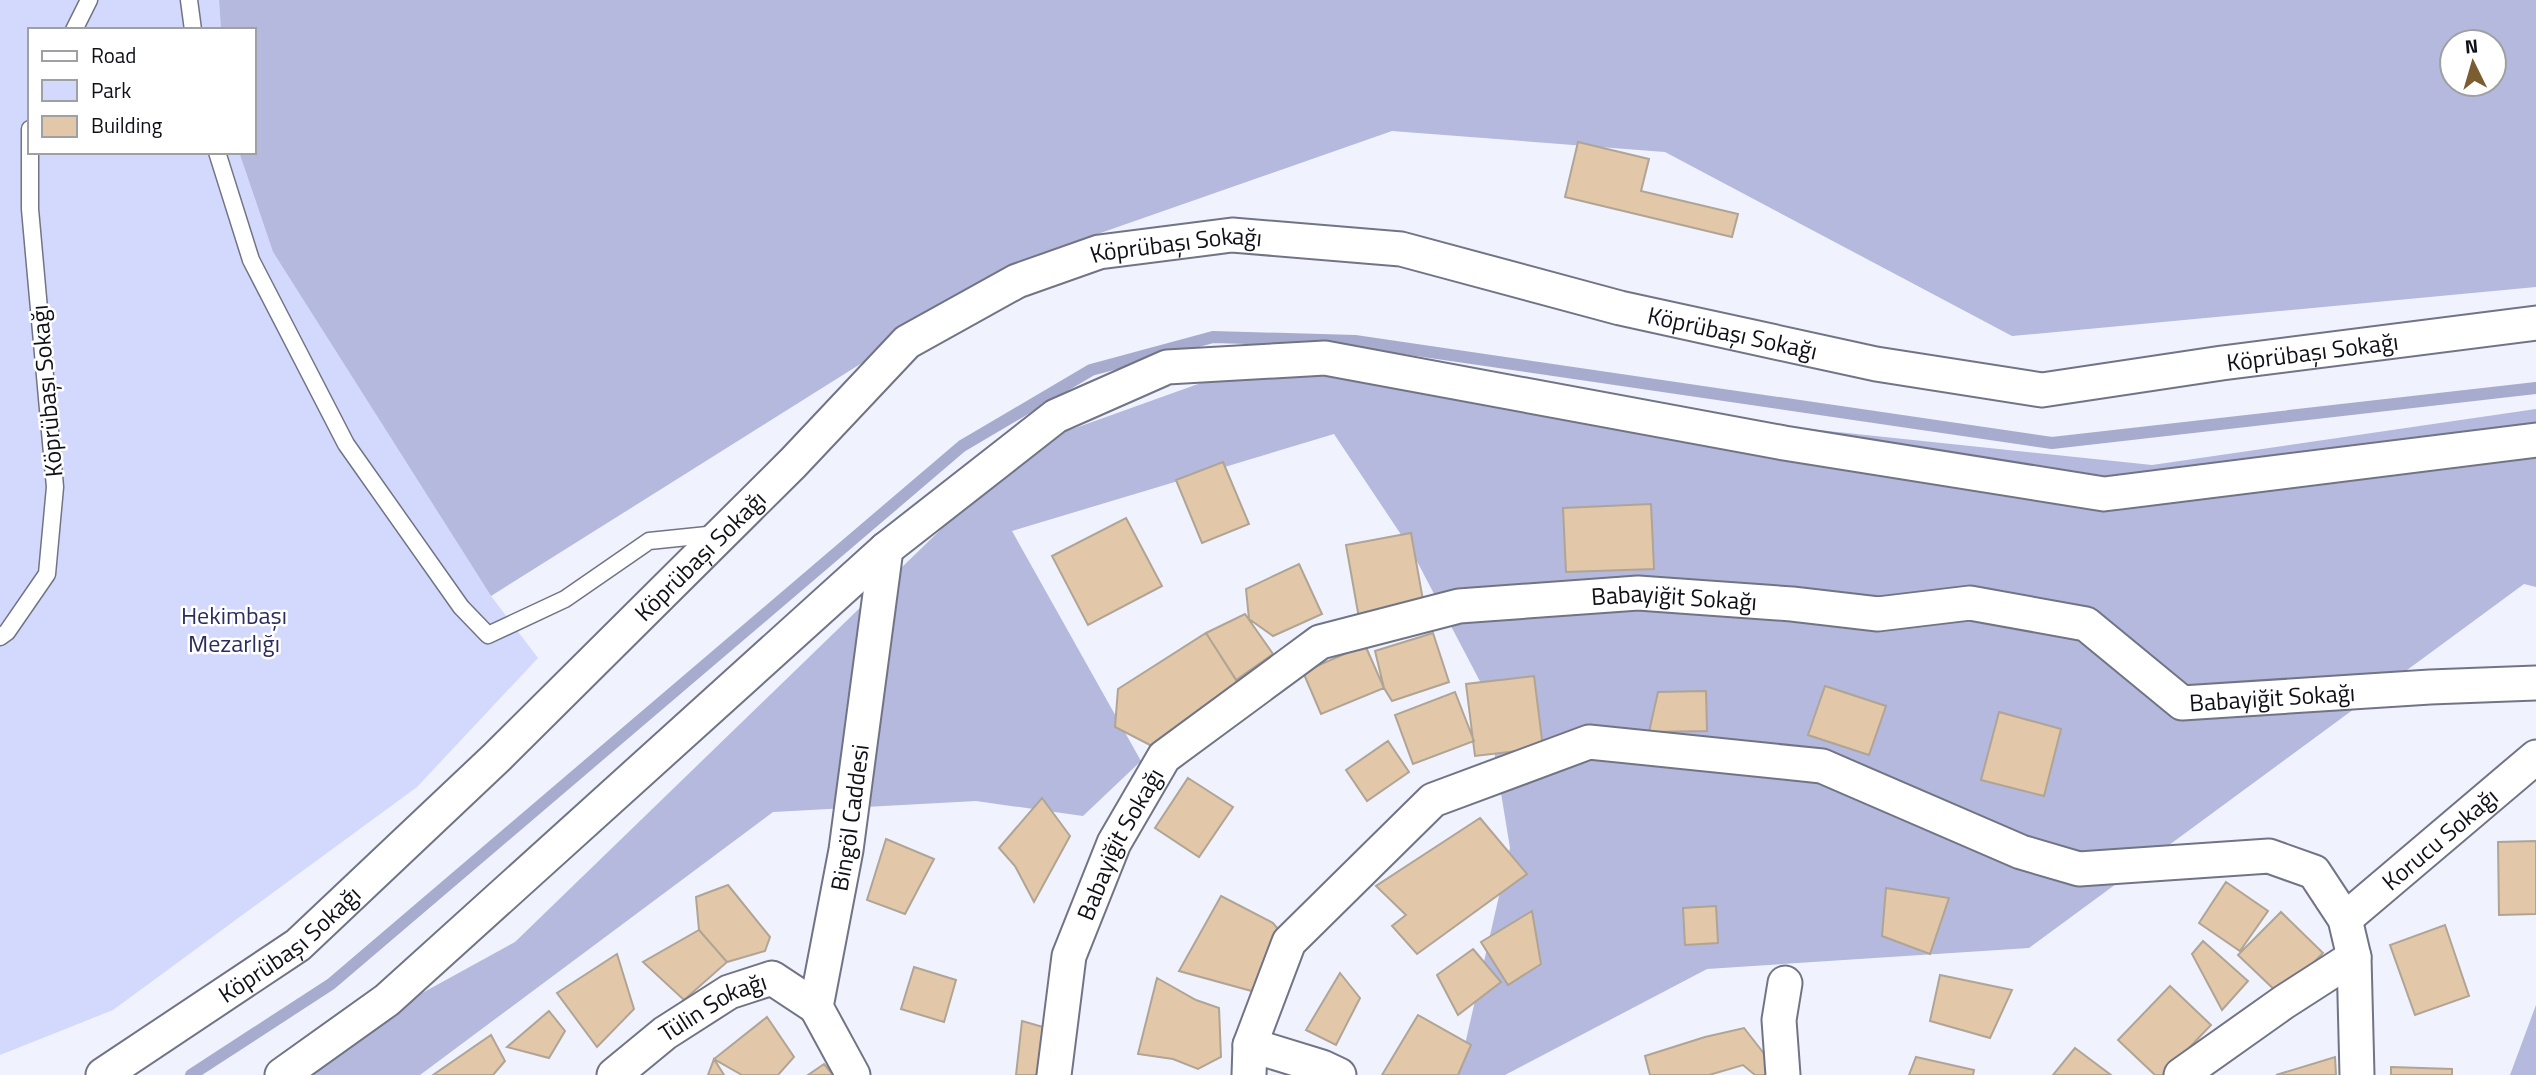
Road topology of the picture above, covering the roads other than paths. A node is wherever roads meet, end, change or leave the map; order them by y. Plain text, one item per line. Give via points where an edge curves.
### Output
1 (89, 0) edge
2 (189, 0) edge
3 (75, 28) edge
4 (194, 28) edge
5 (30, 154) edge
6 (218, 154) edge
7 (2536, 323) edge
8 (2536, 440) edge
9 (723, 533) junction
10 (886, 549) junction
11 (0, 637) edge
12 (2536, 683) edge
13 (2536, 757) edge
14 (2345, 919) junction
15 (2354, 957) junction
16 (1785, 983) dead end
17 (816, 1007) junction
18 (1250, 1060) edge
19 (103, 1075) edge
20 (282, 1075) edge
21 (614, 1075) edge
22 (853, 1075) edge
23 (1054, 1075) edge
24 (1339, 1075) edge
25 (1783, 1075) edge
26 (2181, 1075) edge
27 (2357, 1075) edge

1 - 3 lane
2 - 4 lane
5 - 11 lane, Köprübaşı Sokağı via 30,209 55,487 47,574
6 - 9 lane via 251,260 346,444 461,607 488,635 565,599 649,541
7 - 9 street, Köprübaşı Sokağı via 2042,390 1877,364 1620,309 1401,249 1232,235 1099,252 1017,281 907,342
8 - 10 street via 2104,494 1784,443 1325,358 1193,366 1167,368 1056,416
9 - 19 street, Köprübaşı Sokağı via 497,757 298,945
10 - 17 street, Bingöl Caddesi via 846,850
10 - 20 street via 387,1000
12 - 23 street, Babayiğit Sokağı via 2182,703 2086,624 1970,603 1878,614 1638,593 1459,606 1320,642 1164,757 1114,843 1069,956
13 - 14 street, Korucu Sokağı
14 - 15 street
14 - 18 street via 2314,872 2269,856 2079,869 2021,852 1822,766 1589,742 1433,800 1289,942
15 - 26 street
15 - 27 street
16 - 25 street via 1779,1020
17 - 21 street, Tülin Sokağı via 772,978 729,992 666,1033
17 - 22 street
18 - 24 street via 1322,1066

